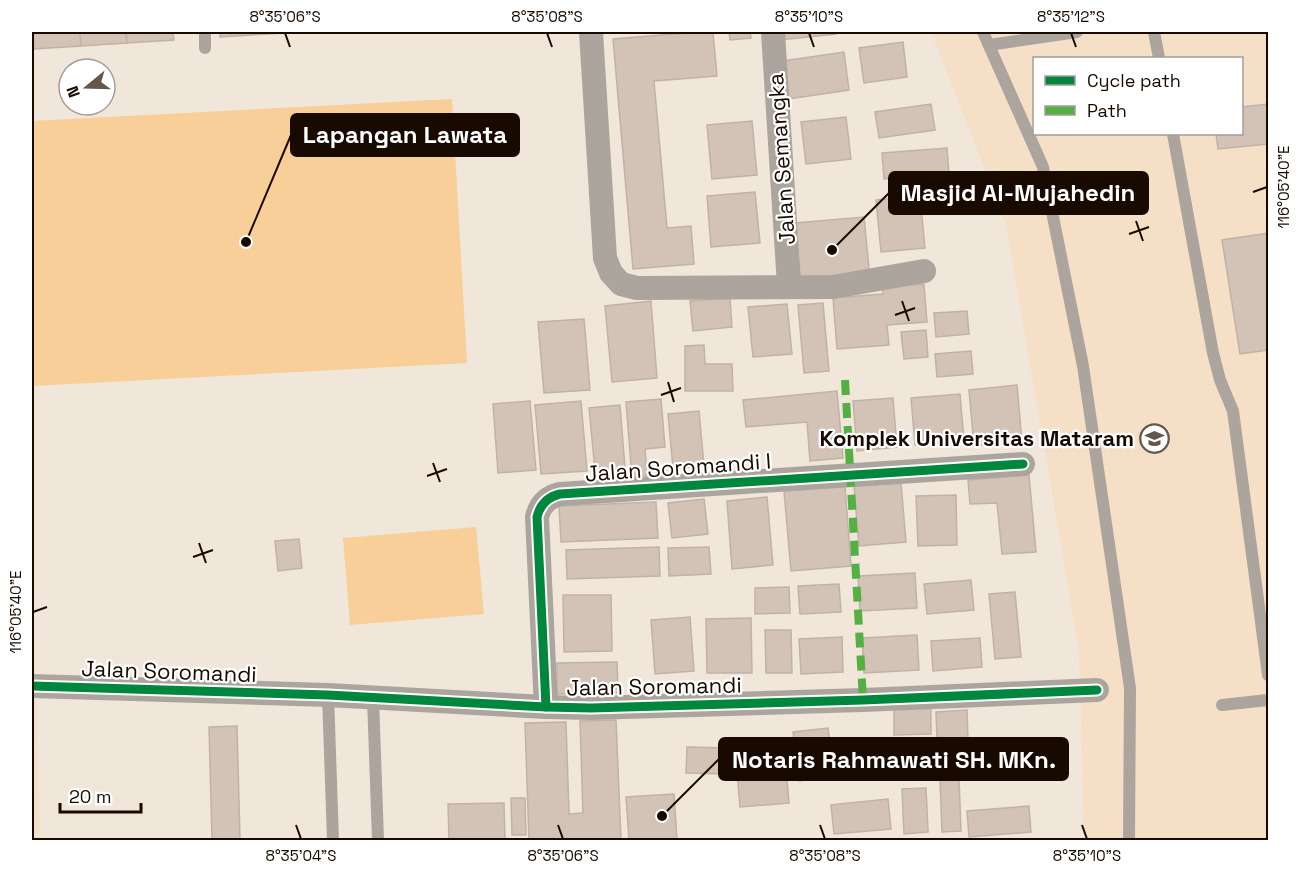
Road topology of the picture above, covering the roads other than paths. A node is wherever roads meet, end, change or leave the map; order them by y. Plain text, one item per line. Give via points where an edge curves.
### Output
1 (205, 32) edge
2 (591, 32) edge
3 (773, 32) edge
4 (983, 32) edge
5 (1077, 32) edge
6 (1154, 32) edge
7 (989, 45) junction
8 (205, 48) dead end
9 (1159, 57) edge
10 (1173, 135) edge
11 (924, 271) dead end
12 (789, 286) junction
13 (1023, 464) dead end
14 (1269, 675) edge
15 (32, 686) edge
16 (1097, 690) dead end
17 (328, 695) junction
18 (373, 698) junction
19 (1269, 700) edge
20 (1222, 705) dead end
21 (546, 708) junction
22 (333, 840) edge
23 (378, 840) edge
24 (1130, 840) edge

1 - 8 lane
2 - 12 street via 605,258 611,273 621,284 637,288
3 - 12 street, Jalan Semangka
4 - 7 lane
5 - 7 lane
6 - 9 lane
7 - 24 lane via 1043,167 1083,366 1130,688
10 - 14 lane via 1213,353 1233,411
11 - 12 street via 833,287
13 - 21 street, Jalan Soromandi I via 560,495 548,499 537,518
15 - 17 street, Jalan Soromandi
16 - 21 street, Jalan Soromandi
17 - 18 street, Jalan Soromandi
17 - 22 lane
18 - 21 street, Jalan Soromandi
18 - 23 lane
19 - 20 lane

